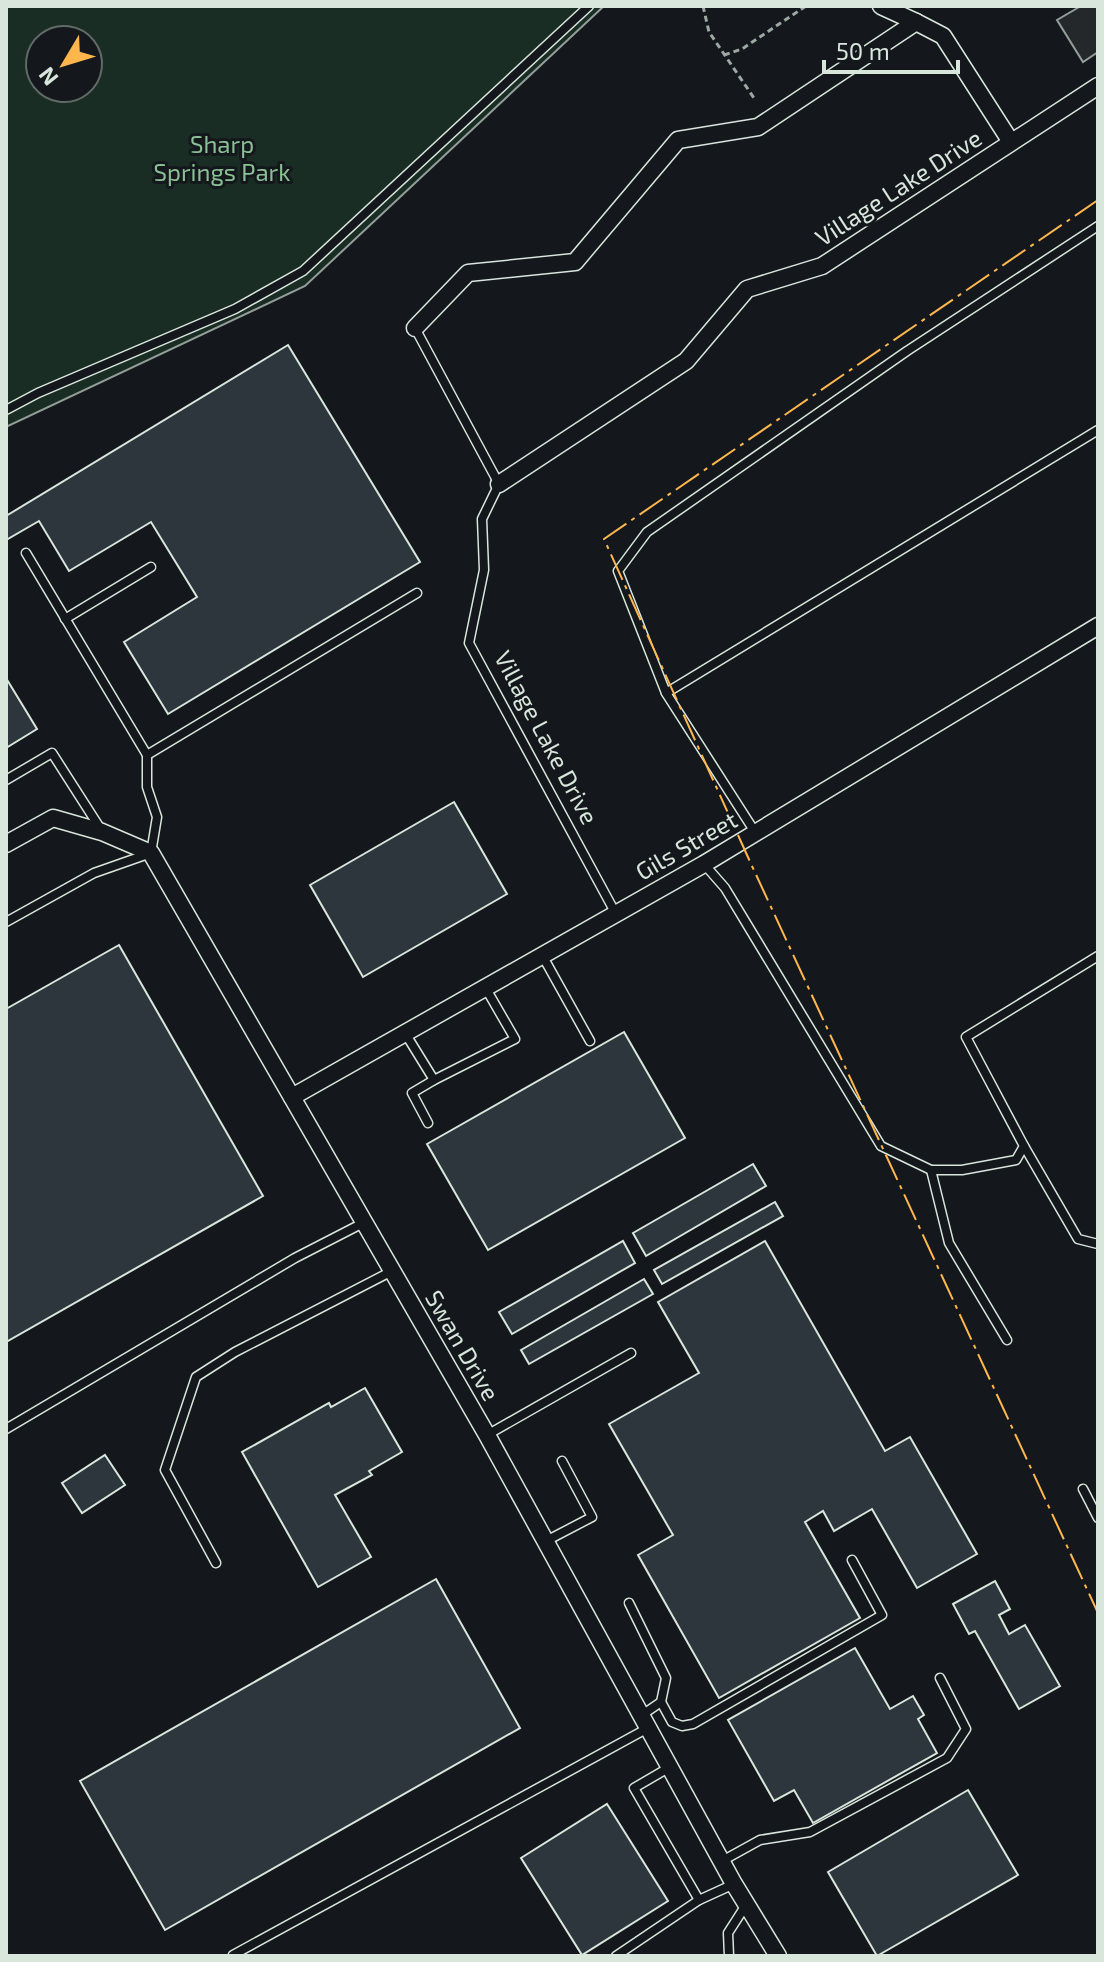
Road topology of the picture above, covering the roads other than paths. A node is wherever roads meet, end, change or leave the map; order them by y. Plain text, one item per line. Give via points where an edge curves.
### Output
1 (589, 6) edge
2 (881, 6) edge
3 (916, 22) junction
4 (1098, 86) edge
5 (1011, 142) junction
6 (1098, 226) edge
7 (415, 328) joint
8 (6, 410) edge
9 (1098, 430) edge
10 (499, 484) junction
11 (26, 553) dead end
12 (151, 567) dead end
13 (417, 593) dead end
14 (65, 619) junction
15 (1098, 626) edge
16 (666, 693) junction
17 (147, 755) junction
18 (6, 780) edge
19 (102, 832) junction
20 (755, 832) junction
21 (6, 844) edge
22 (151, 853) junction
23 (704, 864) junction
24 (616, 914) junction
25 (6, 922) edge
26 (542, 955) junction
27 (1098, 956) edge
28 (485, 986) junction
29 (405, 1032) junction
30 (590, 1041) dead end
31 (434, 1080) junction
32 (292, 1097) junction
33 (428, 1123) dead end
34 (1024, 1146) junction
35 (931, 1170) junction
36 (365, 1222) junction
37 (1098, 1244) edge
38 (393, 1271) junction
39 (1007, 1340) dead end
40 (631, 1353) dead end
41 (6, 1429) edge
42 (487, 1435) junction
43 (562, 1461) dead end
44 (1083, 1489) dead end
45 (1098, 1518) edge
46 (546, 1541) junction
47 (852, 1560) dead end
48 (216, 1563) dead end
49 (629, 1603) dead end
50 (940, 1678) dead end
51 (661, 1702) junction
52 (645, 1721) junction
53 (670, 1766) junction
54 (722, 1861) junction
55 (734, 1884) junction
56 (699, 1900) junction
57 (747, 1904) junction
58 (233, 1955) edge
59 (616, 1956) edge
60 (729, 1956) edge
61 (778, 1956) edge

1 - 8 lane via 303,271 235,309
2 - 3 street, Village Lake Drive
3 - 5 street, Village Lake Drive via 943,36
3 - 7 street via 758,127 678,140 575,262 468,273
4 - 5 street, Village Lake Drive
5 - 10 street, Village Lake Drive via 822,266 747,289 686,361
6 - 16 lane via 647,532 618,571
7 - 10 lane
9 - 16 lane
10 - 24 lane, Village Lake Drive via 482,519 484,570 469,643
11 - 14 lane
12 - 14 lane
13 - 17 lane
14 - 17 lane
15 - 20 street, Gils Street
16 - 20 lane
17 - 22 lane via 147,787 157,817
18 - 19 lane via 52,753
19 - 21 street via 53,818
19 - 22 street
20 - 23 street, Gils Street
22 - 25 lane via 94,873
22 - 32 street, Swan Drive
23 - 24 street, Gils Street
23 - 35 lane via 725,888 881,1146
24 - 26 street, Gils Street
26 - 28 street, Gils Street
26 - 30 lane
27 - 34 lane via 966,1037
28 - 29 street, Gils Street
28 - 31 lane via 515,1039
29 - 31 lane
29 - 32 street, Gils Street
31 - 33 lane via 412,1093
32 - 36 street, Swan Drive
34 - 35 lane via 1016,1160
34 - 37 lane via 1078,1239
35 - 39 lane via 949,1243
36 - 38 street, Swan Drive
36 - 41 lane
38 - 42 street, Swan Drive
38 - 48 lane via 196,1377 165,1470
40 - 42 lane
42 - 46 street, Swan Drive
43 - 46 lane via 592,1517
44 - 45 lane
46 - 52 street, Swan Drive
47 - 51 lane via 882,1615 693,1724 672,1722
49 - 51 lane via 666,1678
50 - 54 lane via 966,1729 947,1758 810,1832 760,1840
51 - 52 lane
52 - 53 street, Swan Drive
52 - 58 lane
53 - 54 street, Swan Drive
53 - 56 lane via 634,1788
54 - 55 street, Swan Drive
55 - 56 lane
55 - 57 street, Swan Drive
56 - 59 lane
57 - 60 lane via 728,1933
57 - 61 street, Swan Drive

